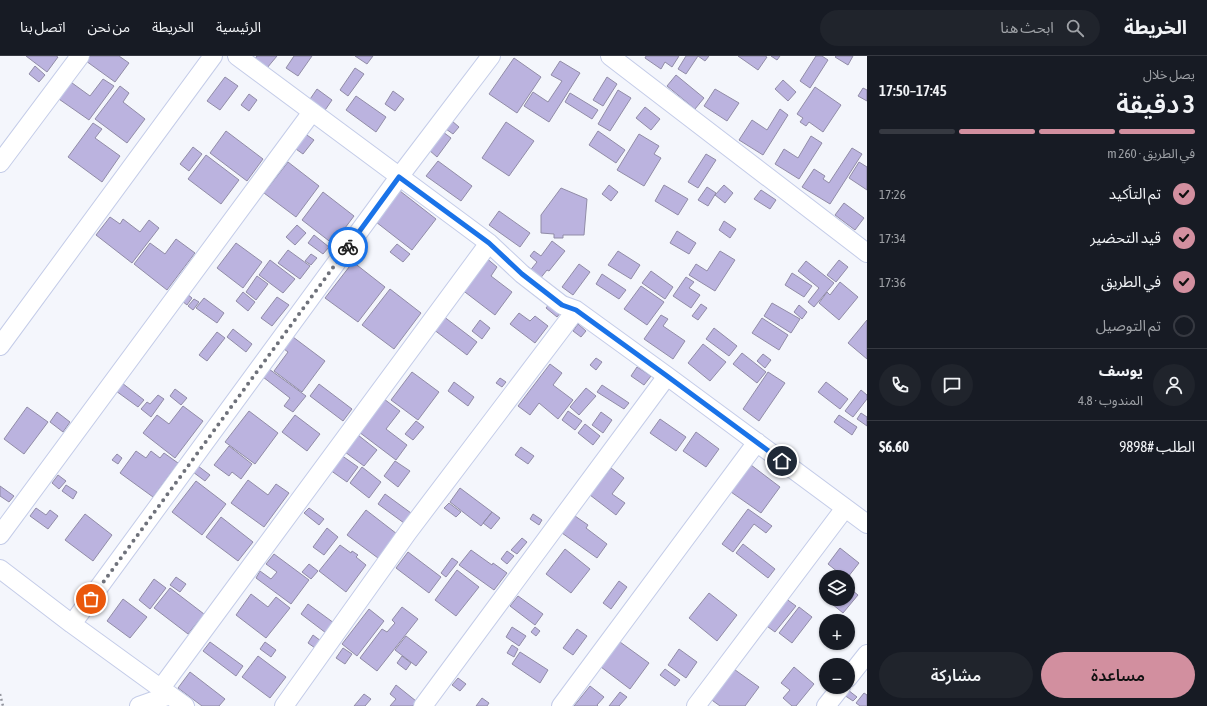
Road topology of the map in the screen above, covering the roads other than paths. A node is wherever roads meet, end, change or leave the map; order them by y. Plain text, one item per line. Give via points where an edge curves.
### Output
1 (80, 56) edge
2 (213, 56) edge
3 (237, 56) edge
4 (491, 56) edge
5 (610, 56) edge
6 (312, 112) junction
7 (0, 163) edge
8 (399, 177) junction
9 (489, 243) junction
10 (867, 253) edge
11 (576, 310) junction
12 (0, 346) edge
13 (667, 376) junction
14 (757, 442) junction
15 (845, 508) junction
16 (867, 524) edge
17 (0, 534) edge
18 (0, 569) edge
19 (72, 624) junction
20 (867, 654) edge
21 (855, 669) edge
22 (166, 692) junction
23 (835, 694) edge
24 (139, 706) edge
25 (184, 706) edge
26 (284, 706) edge
27 (423, 706) edge
28 (561, 706) edge
29 (696, 706) edge
30 (826, 706) edge

1 - 7 street
2 - 12 street
3 - 6 street
4 - 8 street
5 - 10 street
6 - 8 street
6 - 17 street
8 - 9 street
8 - 19 street
9 - 11 street via 522,274 562,305
9 - 22 street
11 - 13 street
11 - 26 street via 408,532
13 - 14 street
13 - 27 street
14 - 15 street
14 - 28 street
15 - 16 street
15 - 29 street
18 - 19 street
19 - 22 street
20 - 21 street
22 - 24 street
22 - 25 street
23 - 30 street

